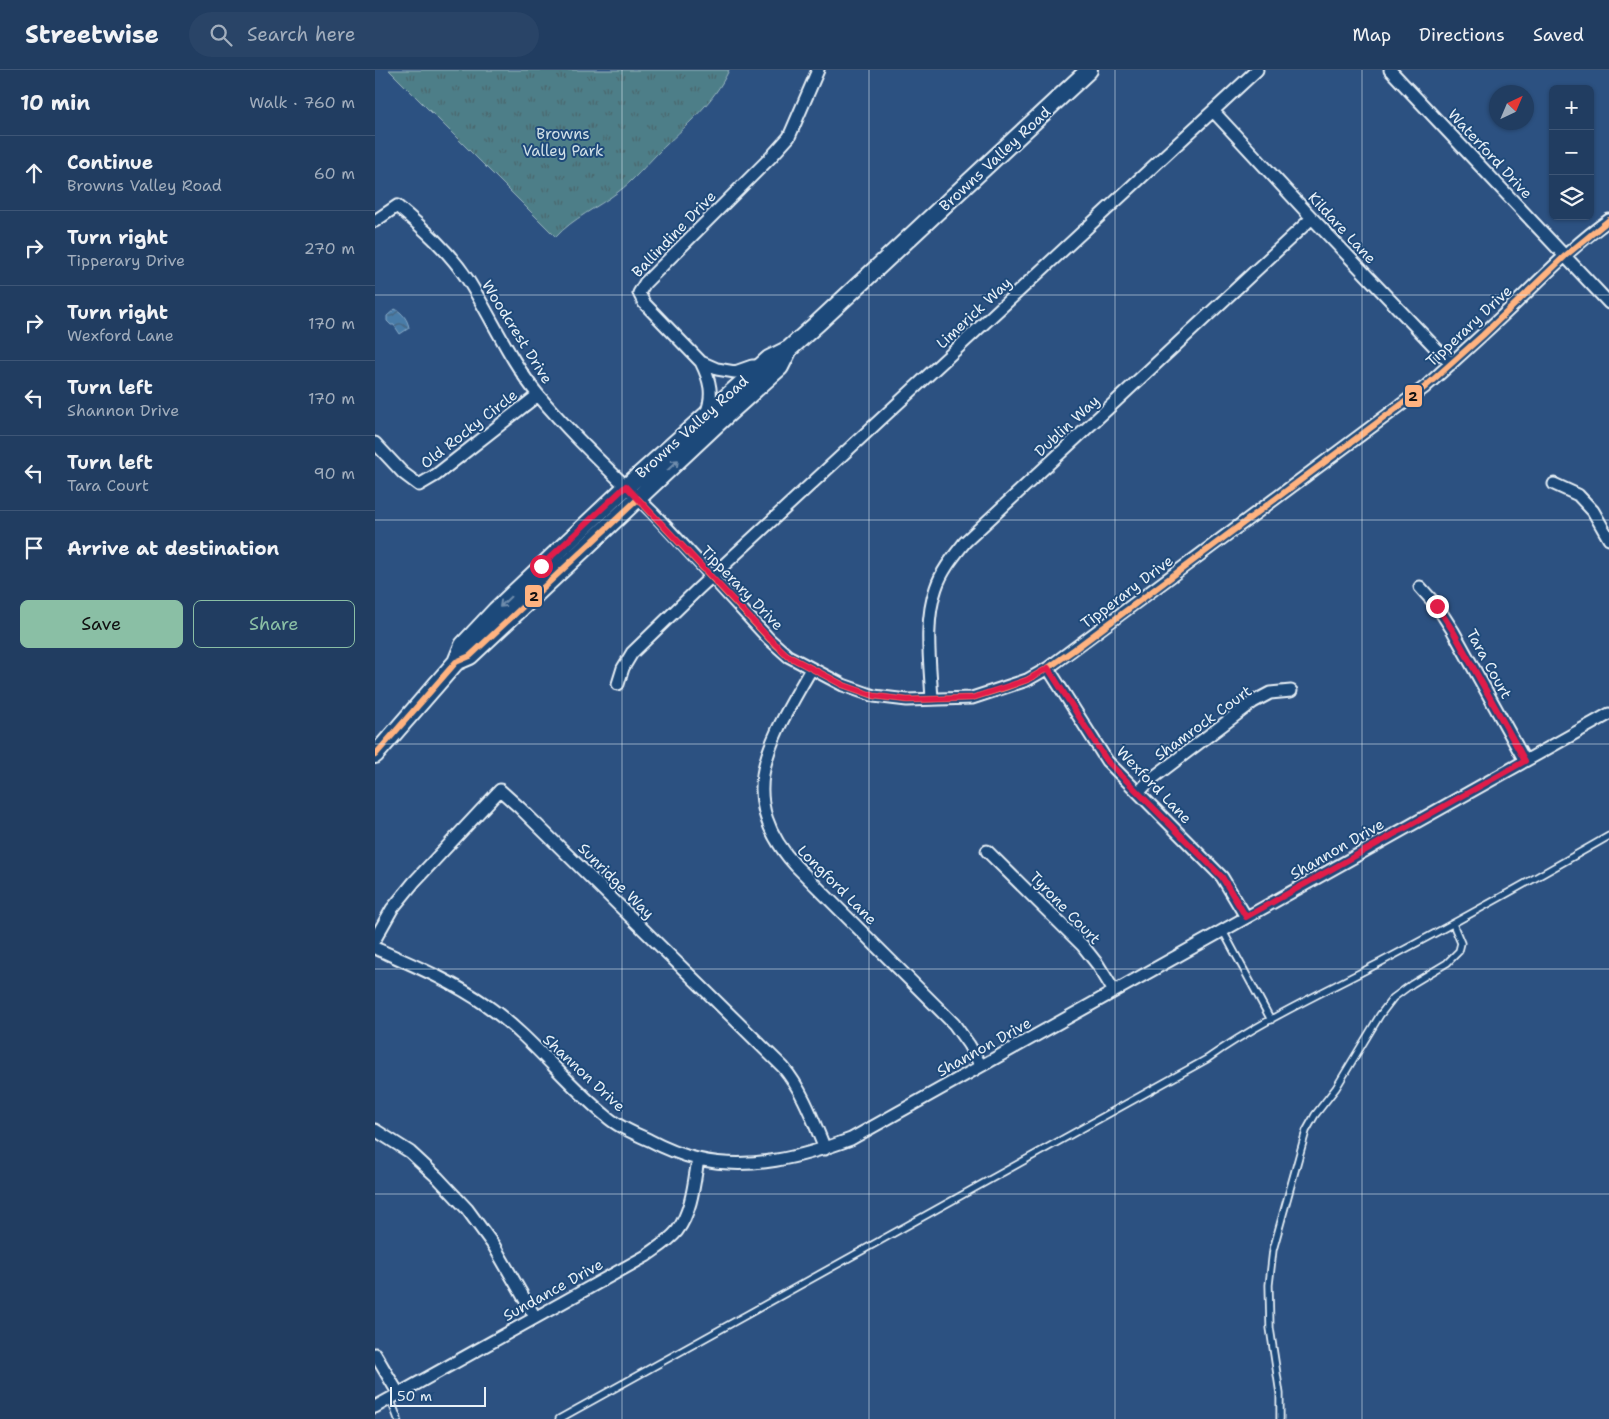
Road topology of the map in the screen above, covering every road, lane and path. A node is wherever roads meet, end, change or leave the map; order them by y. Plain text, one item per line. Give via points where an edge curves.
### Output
1 (818, 70) edge
2 (1089, 70) edge
3 (1257, 70) edge
4 (1390, 70) edge
5 (1213, 112) junction
6 (1311, 218) junction
7 (1609, 220) edge
8 (375, 221) edge
9 (1565, 256) junction
10 (1609, 303) edge
11 (789, 349) junction
12 (701, 362) junction
13 (1451, 364) junction
14 (761, 366) junction
15 (538, 395) junction
16 (706, 415) junction
17 (375, 443) edge
18 (1554, 484) dead end
19 (632, 492) junction
20 (1609, 539) edge
21 (711, 577) junction
22 (1420, 587) dead end
23 (811, 668) junction
24 (1048, 668) junction
25 (618, 684) dead end
26 (1291, 691) dead end
27 (932, 699) junction
28 (1609, 714) edge
29 (375, 755) edge
30 (1525, 761) junction
31 (1139, 792) junction
32 (1609, 836) edge
33 (987, 851) dead end
34 (1246, 917) junction
35 (1453, 924) junction
36 (1223, 931) junction
37 (375, 939) edge
38 (375, 948) edge
39 (1114, 991) junction
40 (1271, 1020) junction
41 (981, 1066) junction
42 (375, 1130) edge
43 (825, 1148) junction
44 (698, 1159) junction
45 (535, 1317) junction
46 (375, 1354) edge
47 (394, 1396) junction
48 (375, 1407) edge
49 (398, 1419) edge
50 (559, 1419) edge
51 (1280, 1419) edge

1 - 12 street, Ballindine Drive via 789,136 645,283 639,293 644,304
2 - 11 main road, Browns Valley Road
3 - 5 street, Limerick Way
4 - 9 street, Waterford Drive
5 - 6 street, Kildare Lane
5 - 21 street, Limerick Way
6 - 13 street, Kildare Lane
6 - 27 street, Dublin Way via 965,542 949,562 936,587 931,609
7 - 9 street, Tipperary Drive
8 - 15 street, Woodcrest Drive via 397,206 450,256
9 - 10 street, Waterford Drive
9 - 13 street, Tipperary Drive
11 - 14 main road, Browns Valley Road
19 -> 11 main road, Browns Valley Road via 719,422 780,367
12 - 14 street, Ballindine Drive via 735,372
12 - 16 street via 712,391
13 - 24 street, Tipperary Drive via 1388,415
14 - 16 main road, Browns Valley Road
15 - 17 street, Old Rocky Circle via 419,485
15 - 19 street, Woodcrest Drive
16 - 19 main road, Browns Valley Road
18 - 20 street via 1578,495 1593,511
19 - 21 street, Tipperary Drive
19 - 29 main road, Browns Valley Road via 496,610 463,645 456,662
21 - 23 street, Tipperary Drive via 788,656
21 - 25 street, Limerick Way via 633,653
22 - 30 street, Tara Court via 1453,631
23 - 27 street, Tipperary Drive via 843,685 875,696
23 - 41 street, Longford Lane via 774,734 764,765 761,797 770,828 796,866 954,1024
24 - 27 street, Tipperary Drive via 1027,680 972,698
24 - 31 street, Wexford Lane via 1107,761
26 - 31 street, Shamrock Court via 1270,694 1253,702 1150,780
28 - 30 street, Shannon Drive
30 - 34 street, Shannon Drive
31 - 34 street, Wexford Lane via 1222,877
32 - 35 lane
33 - 39 street, Tyrone Court via 1083,946
34 - 36 street, Shannon Drive
35 - 40 lane
35 - 51 lane via 1461,943 1459,952 1393,998 1307,1131 1273,1250 1269,1286
36 - 39 street, Shannon Drive
36 - 40 lane
37 - 43 street, Sunridge Way via 392,909 414,882 500,790 783,1067 795,1082
38 - 44 street, Shannon Drive via 443,979 487,1005 606,1117 653,1142
39 - 41 street, Shannon Drive
40 - 50 lane
41 - 43 street, Shannon Drive via 851,1139
42 - 45 street via 410,1152 467,1209 494,1246
43 - 44 street, Shannon Drive via 774,1161 726,1163
44 - 45 street, Sundance Drive via 685,1216 667,1240 646,1256
45 - 47 street, Sundance Drive
46 - 47 street
47 - 48 street, Sundance Drive
47 - 49 lane

